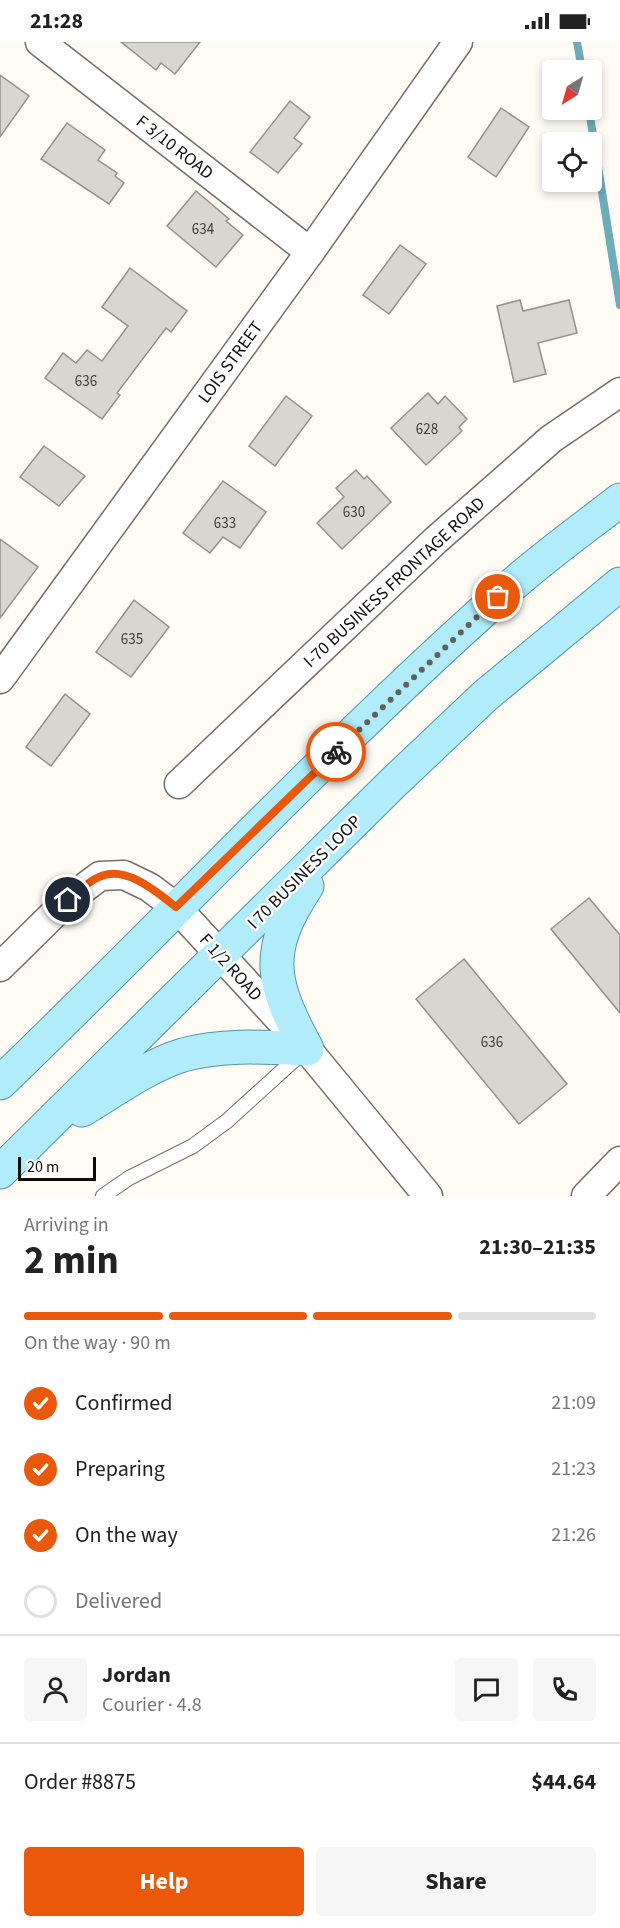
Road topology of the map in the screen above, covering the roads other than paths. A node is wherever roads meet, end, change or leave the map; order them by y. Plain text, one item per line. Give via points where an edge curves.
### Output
1 (40, 42) edge
2 (458, 42) edge
3 (310, 252) junction
4 (620, 392) edge
5 (620, 500) edge
6 (620, 584) edge
7 (0, 679) edge
8 (393, 783) junction
9 (179, 784) dead end
10 (176, 907) junction
11 (220, 955) junction
12 (0, 967) edge
13 (306, 1049) junction
14 (0, 1083) edge
15 (37, 1138) junction
16 (620, 1161) edge
17 (0, 1172) edge
18 (103, 1196) edge
19 (428, 1196) edge
20 (586, 1196) edge

1 - 3 street, F 3/10 ROAD
2 - 3 street, LOIS STREET
3 - 7 street, LOIS STREET
4 - 9 street, I-70 BUSINESS FRONTAGE ROAD via 551,439 436,540
5 - 10 main road via 465,627
6 - 8 main road, I 70 BUSINESS LOOP via 485,696
8 - 11 main road, I 70 BUSINESS LOOP
8 - 13 main road via 308,884 281,932 276,972 291,1020
10 - 11 street, F 1/2 ROAD
10 - 12 street, F 1/2 ROAD via 124,875 100,876 68,900
10 - 14 main road
11 - 13 street, F 1/2 ROAD
11 - 15 main road, I 70 BUSINESS LOOP
13 - 15 main road via 238,1047 182,1056 156,1066
13 - 18 lane via 227,1121 193,1146 129,1178
13 - 19 street, F 1/2 ROAD
15 - 17 main road, I 70 BUSINESS LOOP
16 - 20 street

